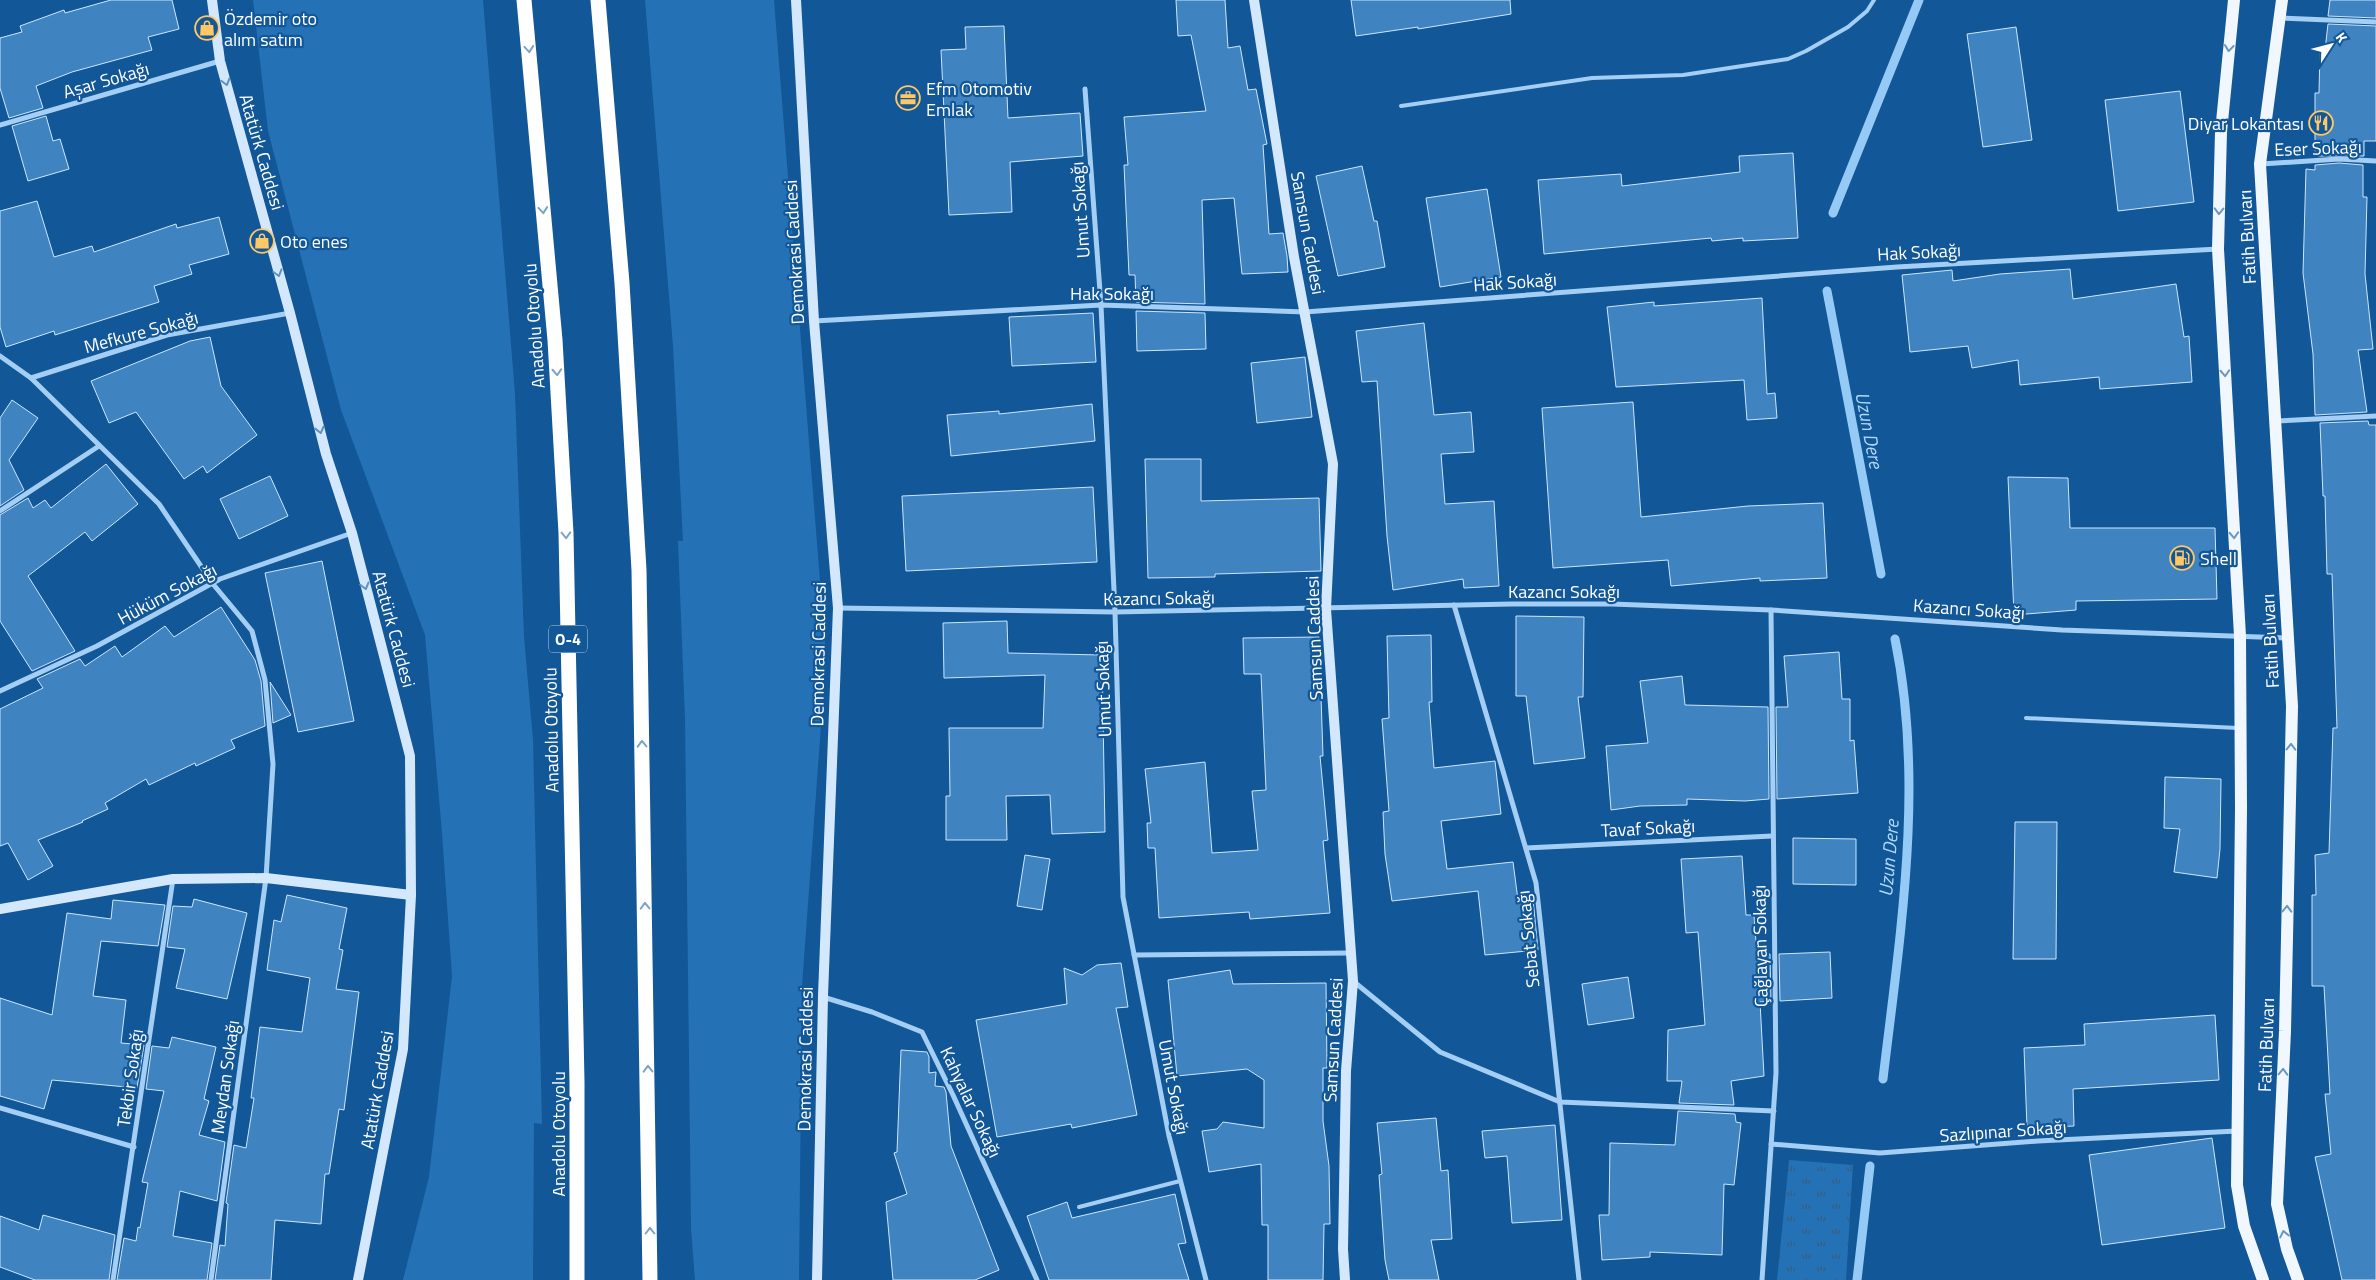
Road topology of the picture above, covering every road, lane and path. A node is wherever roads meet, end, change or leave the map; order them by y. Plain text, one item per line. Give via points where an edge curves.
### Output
1 (212, 0) edge
2 (524, 0) edge
3 (598, 0) edge
4 (796, 0) edge
5 (1254, 0) edge
6 (1874, 0) edge
7 (2234, 0) edge
8 (2282, 0) edge
9 (2279, 18) junction
10 (2376, 22) edge
11 (220, 61) junction
12 (1085, 89) dead end
13 (1401, 106) dead end
14 (0, 125) edge
15 (2376, 161) edge
16 (2260, 164) junction
17 (2218, 249) junction
18 (1101, 305) junction
19 (1305, 312) junction
20 (290, 313) junction
21 (814, 321) junction
22 (0, 356) edge
23 (31, 378) junction
24 (2376, 416) edge
25 (2275, 422) junction
26 (99, 446) junction
27 (0, 511) edge
28 (352, 533) junction
29 (213, 584) junction
30 (1454, 605) junction
31 (838, 608) junction
32 (1326, 609) junction
33 (1770, 610) junction
34 (1115, 612) junction
35 (2240, 636) junction
36 (2288, 638) junction
37 (0, 691) edge
38 (2026, 718) dead end
39 (2240, 728) junction
40 (1772, 836) junction
41 (1526, 848) junction
42 (266, 878) junction
43 (173, 879) junction
44 (411, 895) junction
45 (0, 909) edge
46 (1351, 953) junction
47 (1134, 955) junction
48 (1353, 980) junction
49 (823, 996) junction
50 (1560, 1102) junction
51 (0, 1108) edge
52 (1774, 1111) junction
53 (2237, 1131) junction
54 (1771, 1144) junction
55 (134, 1147) junction
56 (1180, 1181) junction
57 (1078, 1206) dead end
58 (113, 1280) edge
59 (211, 1280) edge
60 (358, 1280) edge
61 (576, 1280) edge
62 (650, 1280) edge
63 (817, 1280) edge
64 (1037, 1280) edge
65 (1206, 1280) edge
66 (1346, 1280) edge
67 (1579, 1280) edge
68 (1762, 1280) edge
69 (2262, 1280) edge
70 (2298, 1280) edge

1 - 11 street, Atatürk Caddesi
2 -> 61 highway, Anadolu Otoyolu / O-4 via 555,340 566,533 577,1082
62 -> 3 highway via 639,570 622,283
4 - 21 street, Demokrasi Caddesi
5 - 19 street, Samsun Caddesi
6 - 13 lane via 1867,11 1848,27 1806,52 1780,60 1683,75 1592,78
7 -> 17 main road, Fatih Bulvarı via 2220,132
8 - 9 main road, Fatih Bulvarı
9 - 10 street
9 - 16 main road, Fatih Bulvarı
11 - 14 street, Aşar Sokağı
11 -> 20 street, Atatürk Caddesi
12 - 18 street, Umut Sokağı
15 - 16 street, Eser Sokağı via 2339,159
16 - 25 main road, Fatih Bulvarı
17 - 19 street, Hak Sokağı via 1897,267
17 -> 35 main road, Fatih Bulvarı
18 - 19 street, Hak Sokağı
18 - 21 street, Hak Sokağı
18 - 34 street, Umut Sokağı
19 - 32 street, Samsun Caddesi via 1333,464
20 - 23 street, Mefkure Sokağı via 168,335
20 -> 28 street, Atatürk Caddesi via 326,454
21 - 31 street, Demokrasi Caddesi
22 - 23 street, Meydan Sokağı
23 - 26 street, Meydan Sokağı
24 - 25 street
25 - 36 main road, Fatih Bulvarı
26 - 27 street
26 - 29 street, Meydan Sokağı via 160,504
28 - 29 street, Hüküm Sokağı
28 -> 44 street, Atatürk Caddesi via 410,756
29 - 37 street, Hüküm Sokağı via 97,646
29 - 42 street, Meydan Sokağı via 252,631 265,680 273,764
30 - 32 street, Kazancı Sokağı
30 - 33 street, Kazancı Sokağı via 1612,604
30 - 41 street, Sebat Sokağı
31 - 34 street, Kazancı Sokağı
31 - 49 street, Demokrasi Caddesi
32 - 34 street, Kazancı Sokağı
32 - 46 street, Samsun Caddesi
33 - 35 street, Kazancı Sokağı via 2062,630
33 - 40 street, Çağlayan Sokağı
34 - 47 street, Umut Sokağı via 1123,897
35 - 36 street, Kazancı Sokağı
35 - 39 main road, Fatih Bulvarı
70 -> 36 main road, Fatih Bulvarı via 2287,1249 2278,1204 2292,706
38 - 39 lane
39 - 53 main road, Fatih Bulvarı
40 - 41 street, Tavaf Sokağı
40 - 52 street, Çağlayan Sokağı
41 - 50 street, Sebat Sokağı via 1536,883
42 - 43 street
42 - 44 street
42 - 59 street, Meydan Sokağı
43 - 45 street
43 - 55 street, Tekbir Sokağı
44 - 60 street, Atatürk Caddesi via 403,1049
46 - 47 street
46 - 48 street, Samsun Caddesi
47 - 56 street, Umut Sokağı
48 - 50 street via 1440,1052
48 - 66 street, Samsun Caddesi via 1346,1091 1343,1249
49 - 63 street, Demokrasi Caddesi
49 - 64 street, Kahyalar Sokağı via 922,1032 954,1095
50 - 52 street
50 - 67 street, Sebat Sokağı
51 - 55 street
52 - 54 street, Çağlayan Sokağı
53 - 54 street, Sazlıpınar Sokağı via 1880,1153
53 - 69 main road, Fatih Bulvarı via 2237,1185 2244,1226
54 - 68 street, Çağlayan Sokağı
55 - 58 street, Tekbir Sokağı
56 - 57 lane
56 - 65 street, Umut Sokağı

